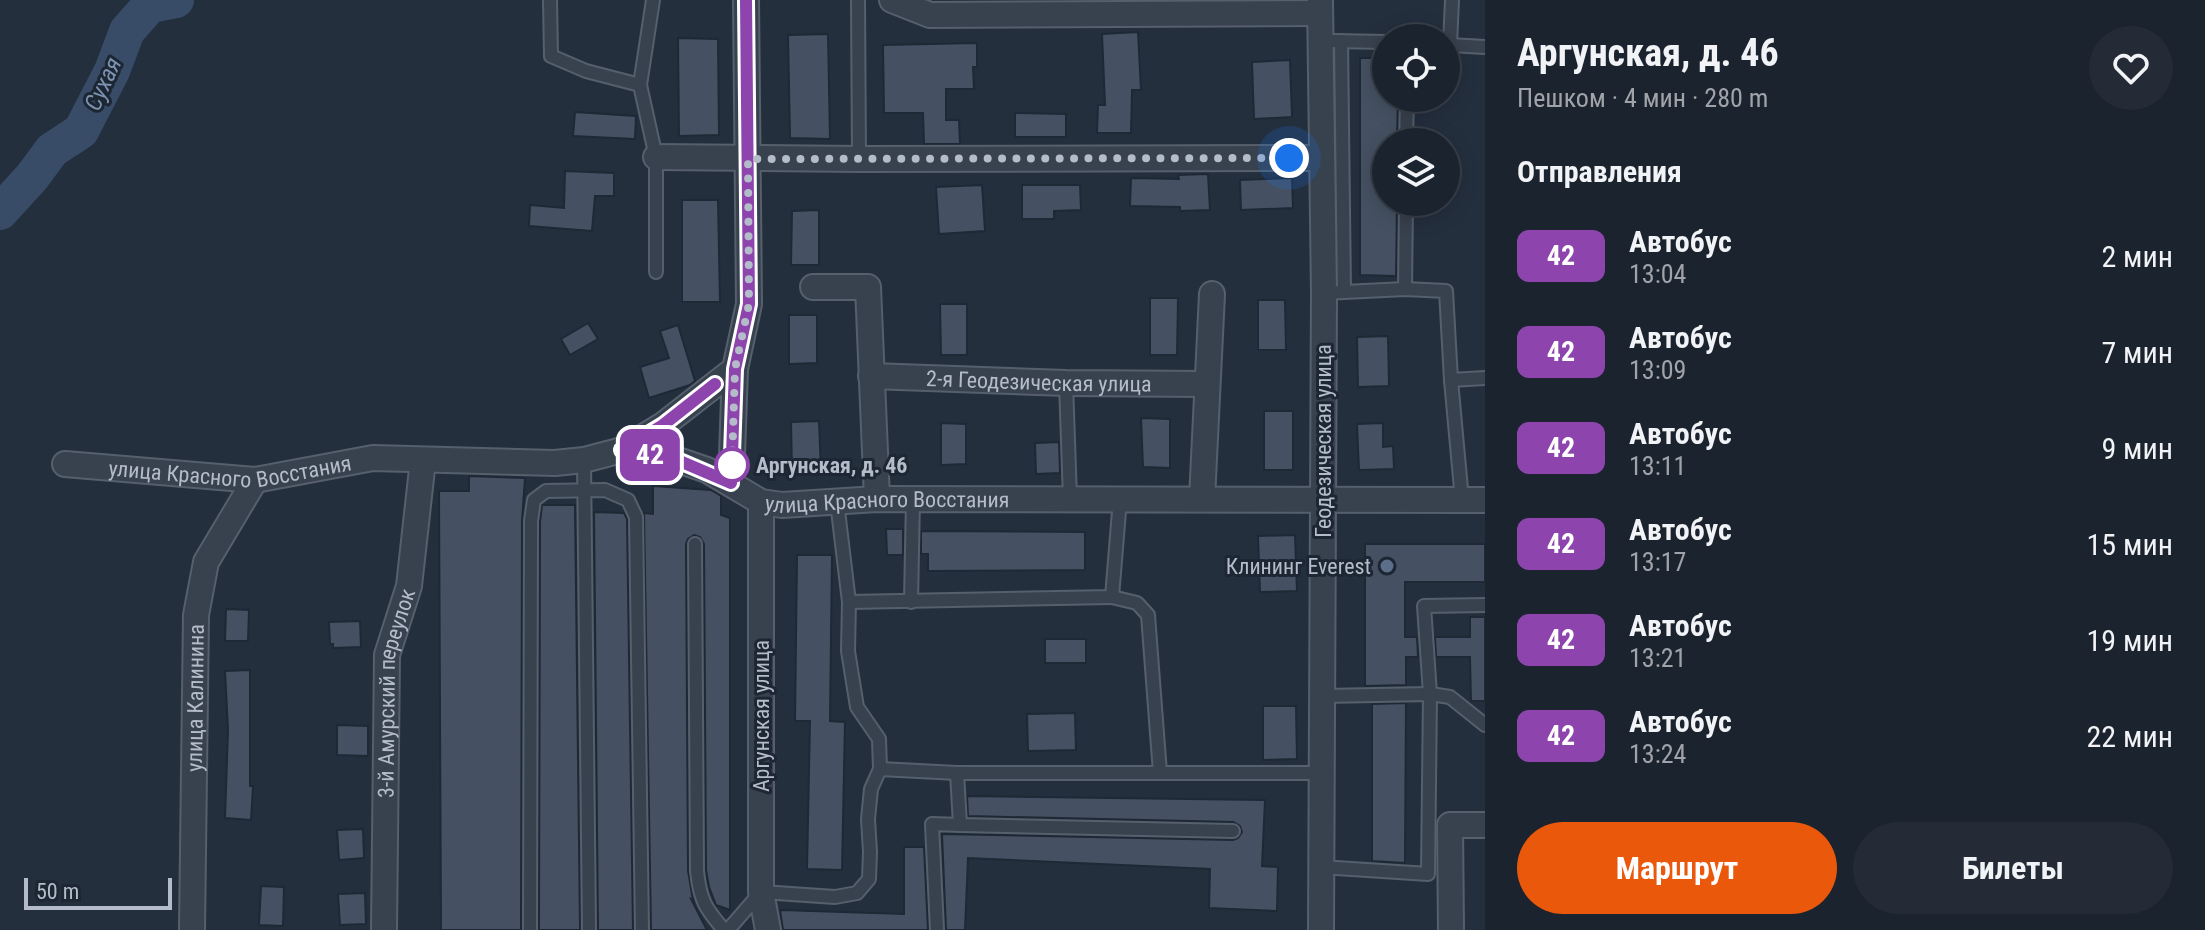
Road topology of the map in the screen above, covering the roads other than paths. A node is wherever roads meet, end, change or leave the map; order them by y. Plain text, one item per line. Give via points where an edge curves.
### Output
1 (550, 0) edge
2 (653, 0) edge
3 (742, 0) edge
4 (858, 0) edge
5 (892, 0) edge
6 (1452, 0) edge
7 (1320, 6) edge
8 (1450, 24) edge
9 (1331, 41) junction
10 (1372, 42) edge
11 (1460, 46) edge
12 (1485, 47) edge
13 (640, 85) junction
14 (656, 157) junction
15 (1320, 158) junction
16 (748, 159) junction
17 (859, 159) junction
18 (1406, 216) edge
19 (656, 272) dead end
20 (813, 287) dead end
21 (1405, 289) junction
22 (1334, 293) junction
23 (1212, 294) dead end
24 (735, 369) junction
25 (871, 376) junction
26 (1485, 378) edge
27 (1451, 380) junction
28 (1066, 383) junction
29 (1205, 384) junction
30 (622, 450) junction
31 (423, 460) junction
32 (584, 460) junction
33 (65, 464) dead end
34 (255, 480) junction
35 (731, 483) junction
36 (585, 490) junction
37 (1323, 498) junction
38 (877, 499) junction
39 (913, 499) junction
40 (1070, 499) junction
41 (1120, 499) junction
42 (1202, 499) junction
43 (1473, 500) edge
44 (761, 502) junction
45 (837, 502) junction
46 (695, 544) dead end
47 (1112, 597) junction
48 (849, 602) junction
49 (911, 602) junction
50 (1485, 605) edge
51 (1430, 694) junction
52 (1322, 696) junction
53 (1485, 725) edge
54 (880, 769) junction
55 (957, 773) junction
56 (1160, 773) junction
57 (1321, 773) junction
58 (960, 825) junction
59 (1485, 825) edge
60 (1233, 831) dead end
61 (1321, 867) junction
62 (761, 892) junction
63 (192, 930) edge
64 (384, 930) edge
65 (530, 930) edge
66 (589, 930) edge
67 (642, 930) edge
68 (726, 930) edge
69 (768, 930) edge
70 (937, 930) edge
71 (1321, 930) edge
72 (1451, 930) edge

1 - 13 lane via 551,56
2 - 13 lane
3 - 16 street
4 - 17 lane
5 - 7 street via 930,15
6 - 8 lane
7 - 9 street, Геодезическая улица
9 - 10 lane
9 - 15 street, Геодезическая улица
9 - 22 lane
11 - 12 lane
13 - 14 lane
14 - 16 street
14 - 19 lane
15 - 17 street
15 - 22 street, Геодезическая улица
16 - 17 street
16 - 24 street via 749,304
18 - 21 lane
20 - 25 street via 868,287
21 - 22 lane
21 - 27 lane via 1446,291
22 - 37 street, Геодезическая улица
23 - 29 street
24 - 30 street
24 - 35 street
25 - 28 street, 2-я Геодезическая улица
25 - 38 street
26 - 27 lane
27 - 43 lane
28 - 29 street, 2-я Геодезическая улица
28 - 40 lane
29 - 42 street
30 - 32 street, улица Красного Восстания
30 - 35 street, улица Красного Восстания via 675,459
31 - 32 street, улица Красного Восстания
31 - 34 street, улица Красного Восстания via 373,458
31 - 64 street, 3-й Амурский переулок via 409,586 387,655
32 - 36 lane
33 - 34 street, улица Красного Восстания
34 - 63 street, улица Калинина via 206,562 196,615
35 - 44 street, улица Красного Восстания
36 - 65 lane via 546,491 534,500 531,521
36 - 66 lane
36 - 67 lane via 605,490 628,500 636,517
37 - 42 street, улица Красного Восстания
37 - 43 street, улица Красного Восстания
37 - 52 street, Геодезическая улица
38 - 39 street, улица Красного Восстания
38 - 45 street, улица Красного Восстания
39 - 40 street, улица Красного Восстания
39 - 49 lane
40 - 41 street, улица Красного Восстания
41 - 42 street, улица Красного Восстания
41 - 47 lane
44 - 45 street, улица Красного Восстания
44 - 62 street, Аргунская улица
45 - 48 lane
46 - 68 lane via 697,871 706,910
47 - 49 lane
47 - 56 lane via 1137,603 1148,615
48 - 49 lane
48 - 54 lane via 848,651 857,707 879,739
50 - 51 lane via 1424,606
51 - 52 lane
51 - 53 lane via 1450,697
51 - 61 lane via 1428,874
52 - 57 street, Геодезическая улица
54 - 55 lane
54 - 62 lane via 871,789 869,879 857,893 835,897
55 - 56 lane
55 - 58 lane
56 - 57 lane
57 - 61 street, Геодезическая улица
58 - 60 lane
58 - 70 lane via 932,824
59 - 72 street via 1450,825
61 - 71 street, Геодезическая улица
62 - 68 lane
62 - 69 street, Аргунская улица

